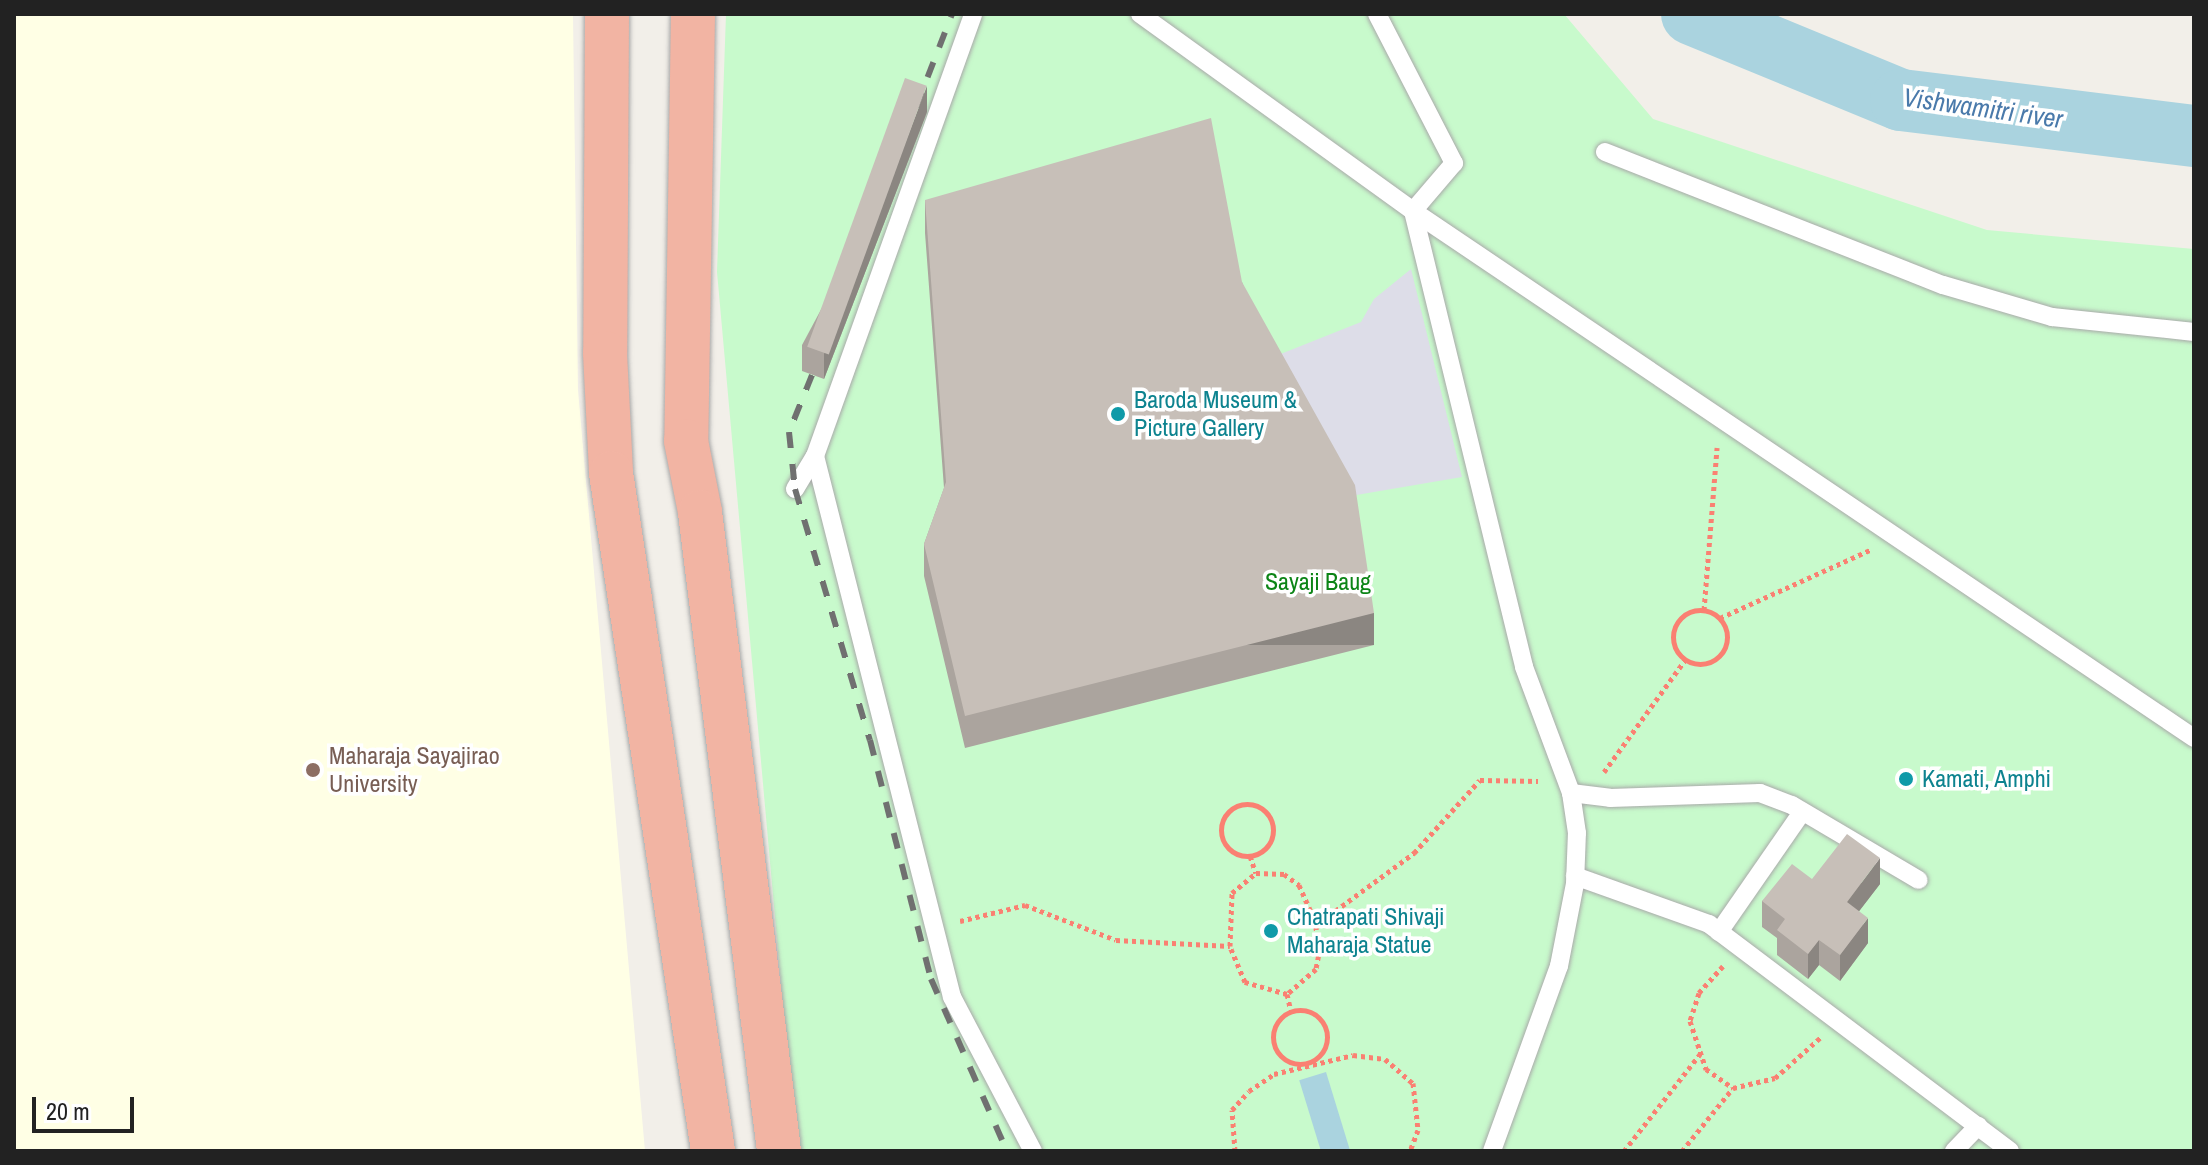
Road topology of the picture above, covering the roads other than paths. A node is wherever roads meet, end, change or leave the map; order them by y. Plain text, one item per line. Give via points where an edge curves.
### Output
1 (607, 14) edge
2 (693, 14) edge
3 (973, 14) edge
4 (1140, 14) edge
5 (1377, 14) edge
6 (1605, 152) dead end
7 (1413, 211) junction
8 (2194, 332) edge
9 (815, 456) junction
10 (795, 489) dead end
11 (2194, 738) edge
12 (1575, 789) junction
13 (1802, 812) junction
14 (1575, 876) junction
15 (1919, 880) dead end
16 (1719, 932) junction
17 (1978, 1126) junction
18 (713, 1151) edge
19 (779, 1151) edge
20 (1033, 1151) edge
21 (1492, 1151) edge
22 (1954, 1151) edge
23 (2010, 1151) edge

1 - 18 highway via 605,353 611,473
2 - 19 highway via 686,441 708,574
3 - 9 lane
4 - 7 lane
5 - 7 lane via 1454,163
6 - 8 lane via 1943,285 2052,317
7 - 11 lane
7 - 12 lane via 1524,667
9 - 10 lane
9 - 20 lane via 952,997
12 - 13 lane via 1760,793
12 - 14 lane
13 - 15 lane
13 - 16 lane
14 - 16 lane
14 - 21 lane via 1559,966
16 - 17 lane
17 - 22 lane
17 - 23 lane

